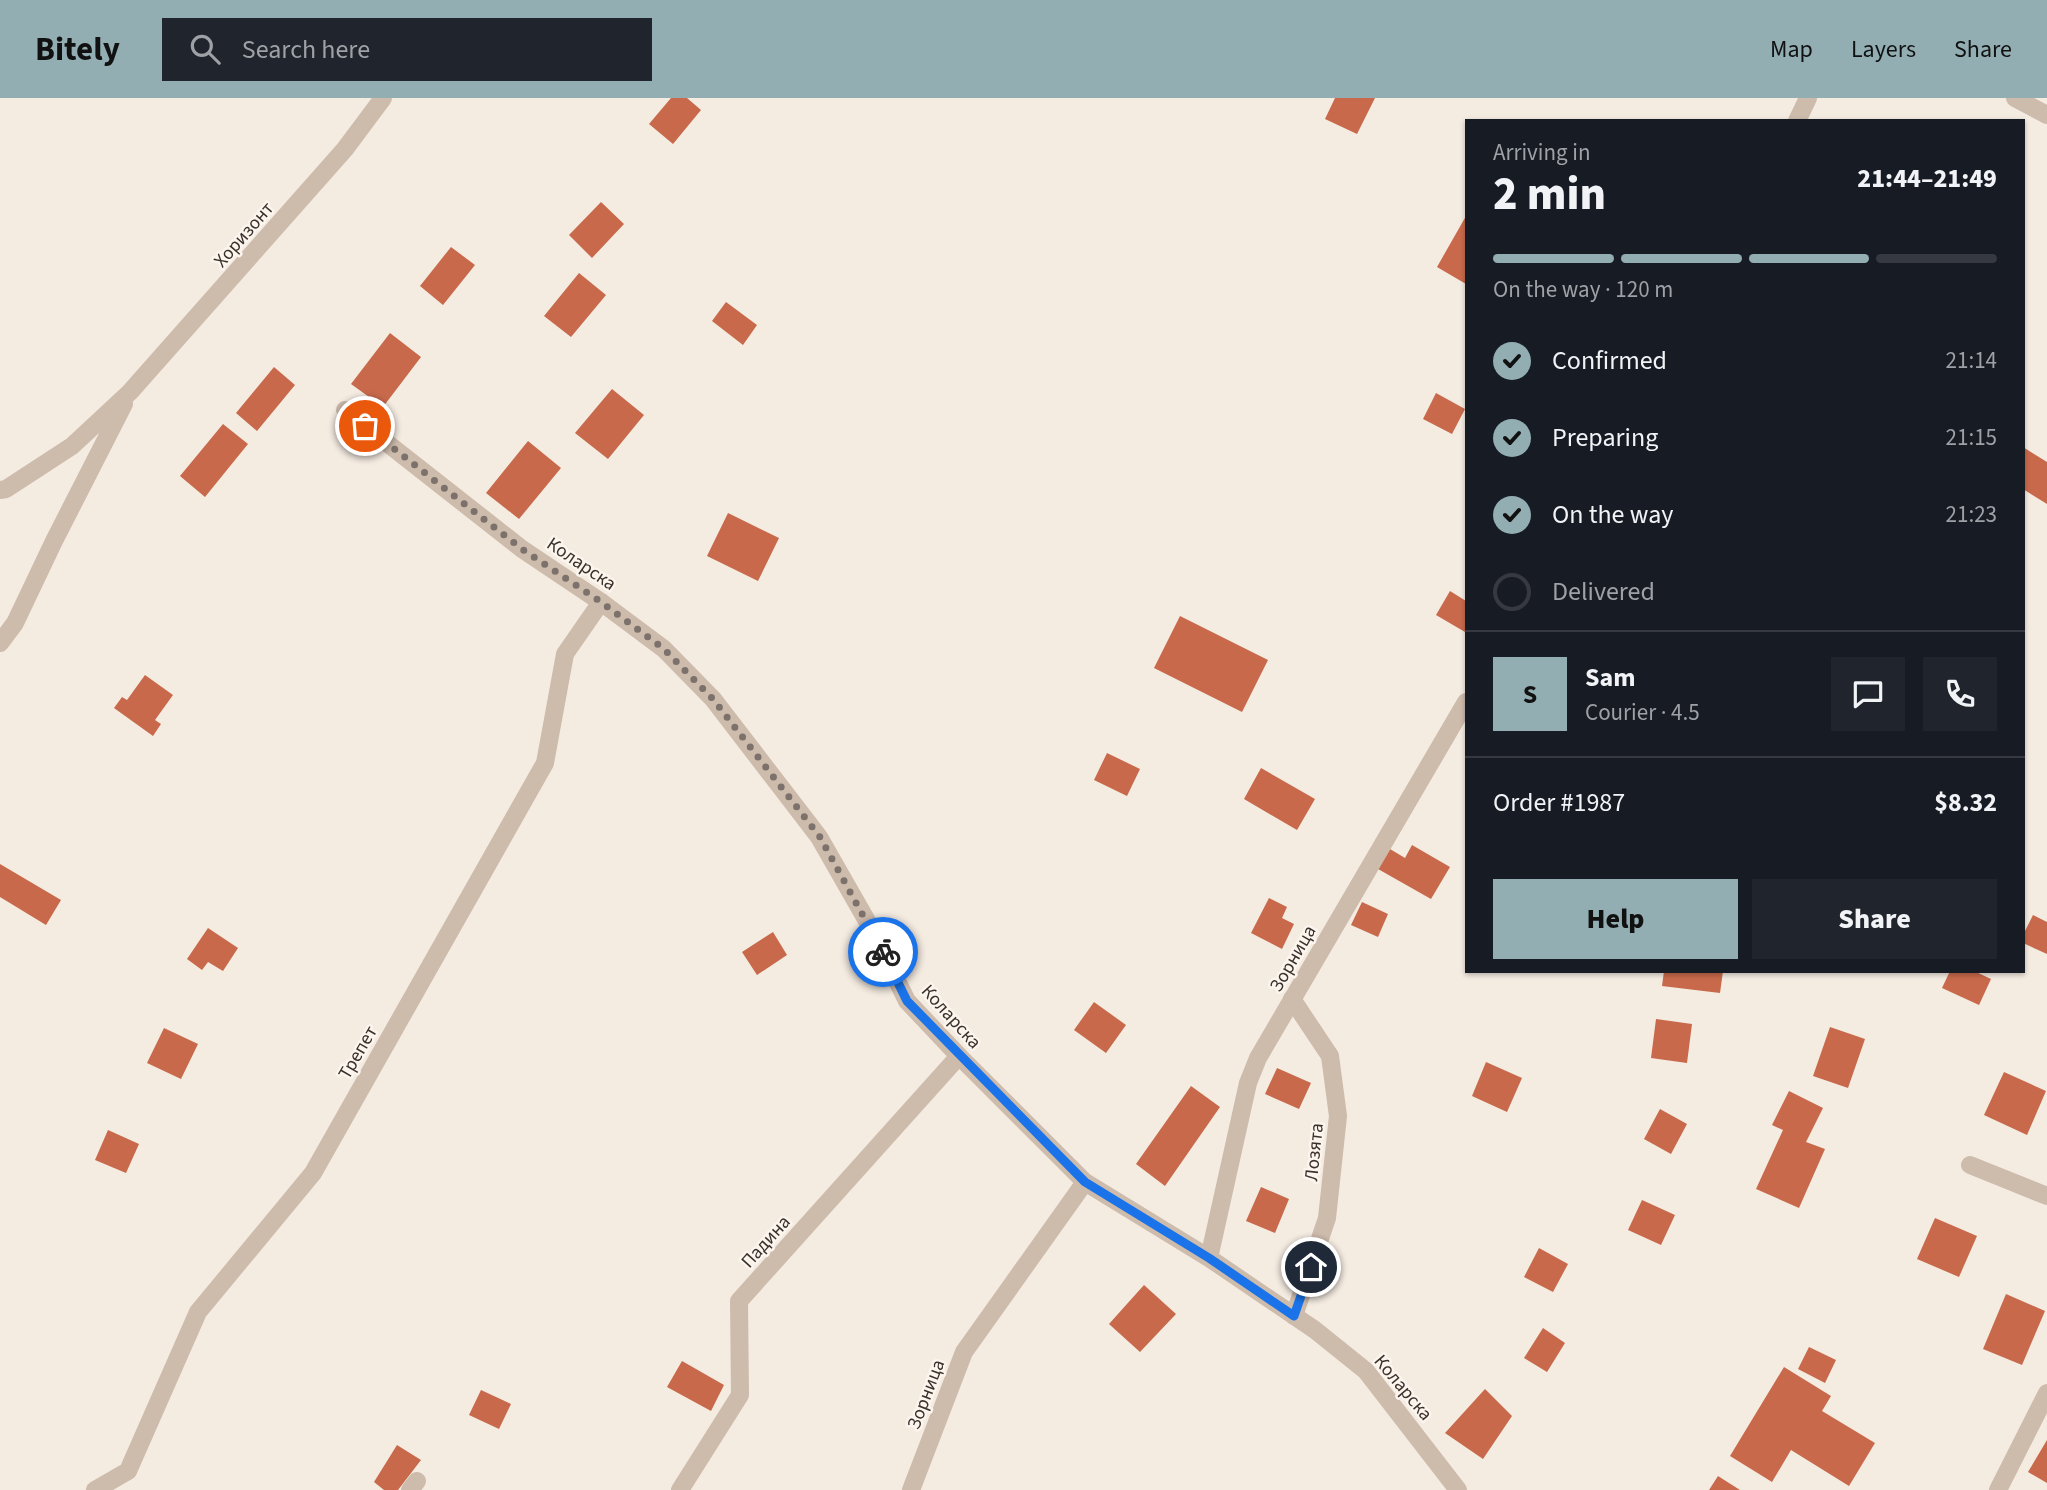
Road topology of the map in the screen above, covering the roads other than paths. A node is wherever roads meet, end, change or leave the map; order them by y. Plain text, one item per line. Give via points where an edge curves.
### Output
1 (383, 98) edge
2 (1808, 98) edge
3 (2015, 98) edge
4 (2047, 115) edge
5 (1798, 119) edge
6 (130, 392) junction
7 (345, 410) dead end
8 (0, 490) edge
9 (601, 602) junction
10 (0, 643) edge
11 (1465, 704) edge
12 (1292, 999) junction
13 (959, 1056) junction
14 (1970, 1165) dead end
15 (1085, 1182) junction
16 (2047, 1196) edge
17 (1209, 1258) junction
18 (1294, 1316) junction
19 (2047, 1393) edge
20 (95, 1490) edge
21 (680, 1490) edge
22 (911, 1490) edge
23 (1458, 1490) edge
24 (1998, 1490) edge

1 - 6 street, Хоризонт via 345,149
2 - 5 street
3 - 4 street
6 - 8 street, Хоризонт via 72,446
6 - 10 street, Хоризонт via 15,623
7 - 9 street, Коларска via 522,549
9 - 13 street, Коларска via 664,649 713,699 820,837 907,1001
9 - 20 street, Трепет via 565,654 545,763 313,1173 198,1311 128,1471
11 - 12 street, Зорница
12 - 17 street, Зорница via 1248,1083
12 - 18 street, Лозята via 1330,1056 1338,1116 1327,1218
13 - 15 street, Коларска
13 - 21 street, Падина via 739,1301 740,1395
14 - 16 street
15 - 17 street, Коларска
15 - 22 street, Зорница via 964,1352
17 - 18 street, Коларска
18 - 23 street, Коларска via 1366,1371
19 - 24 street

